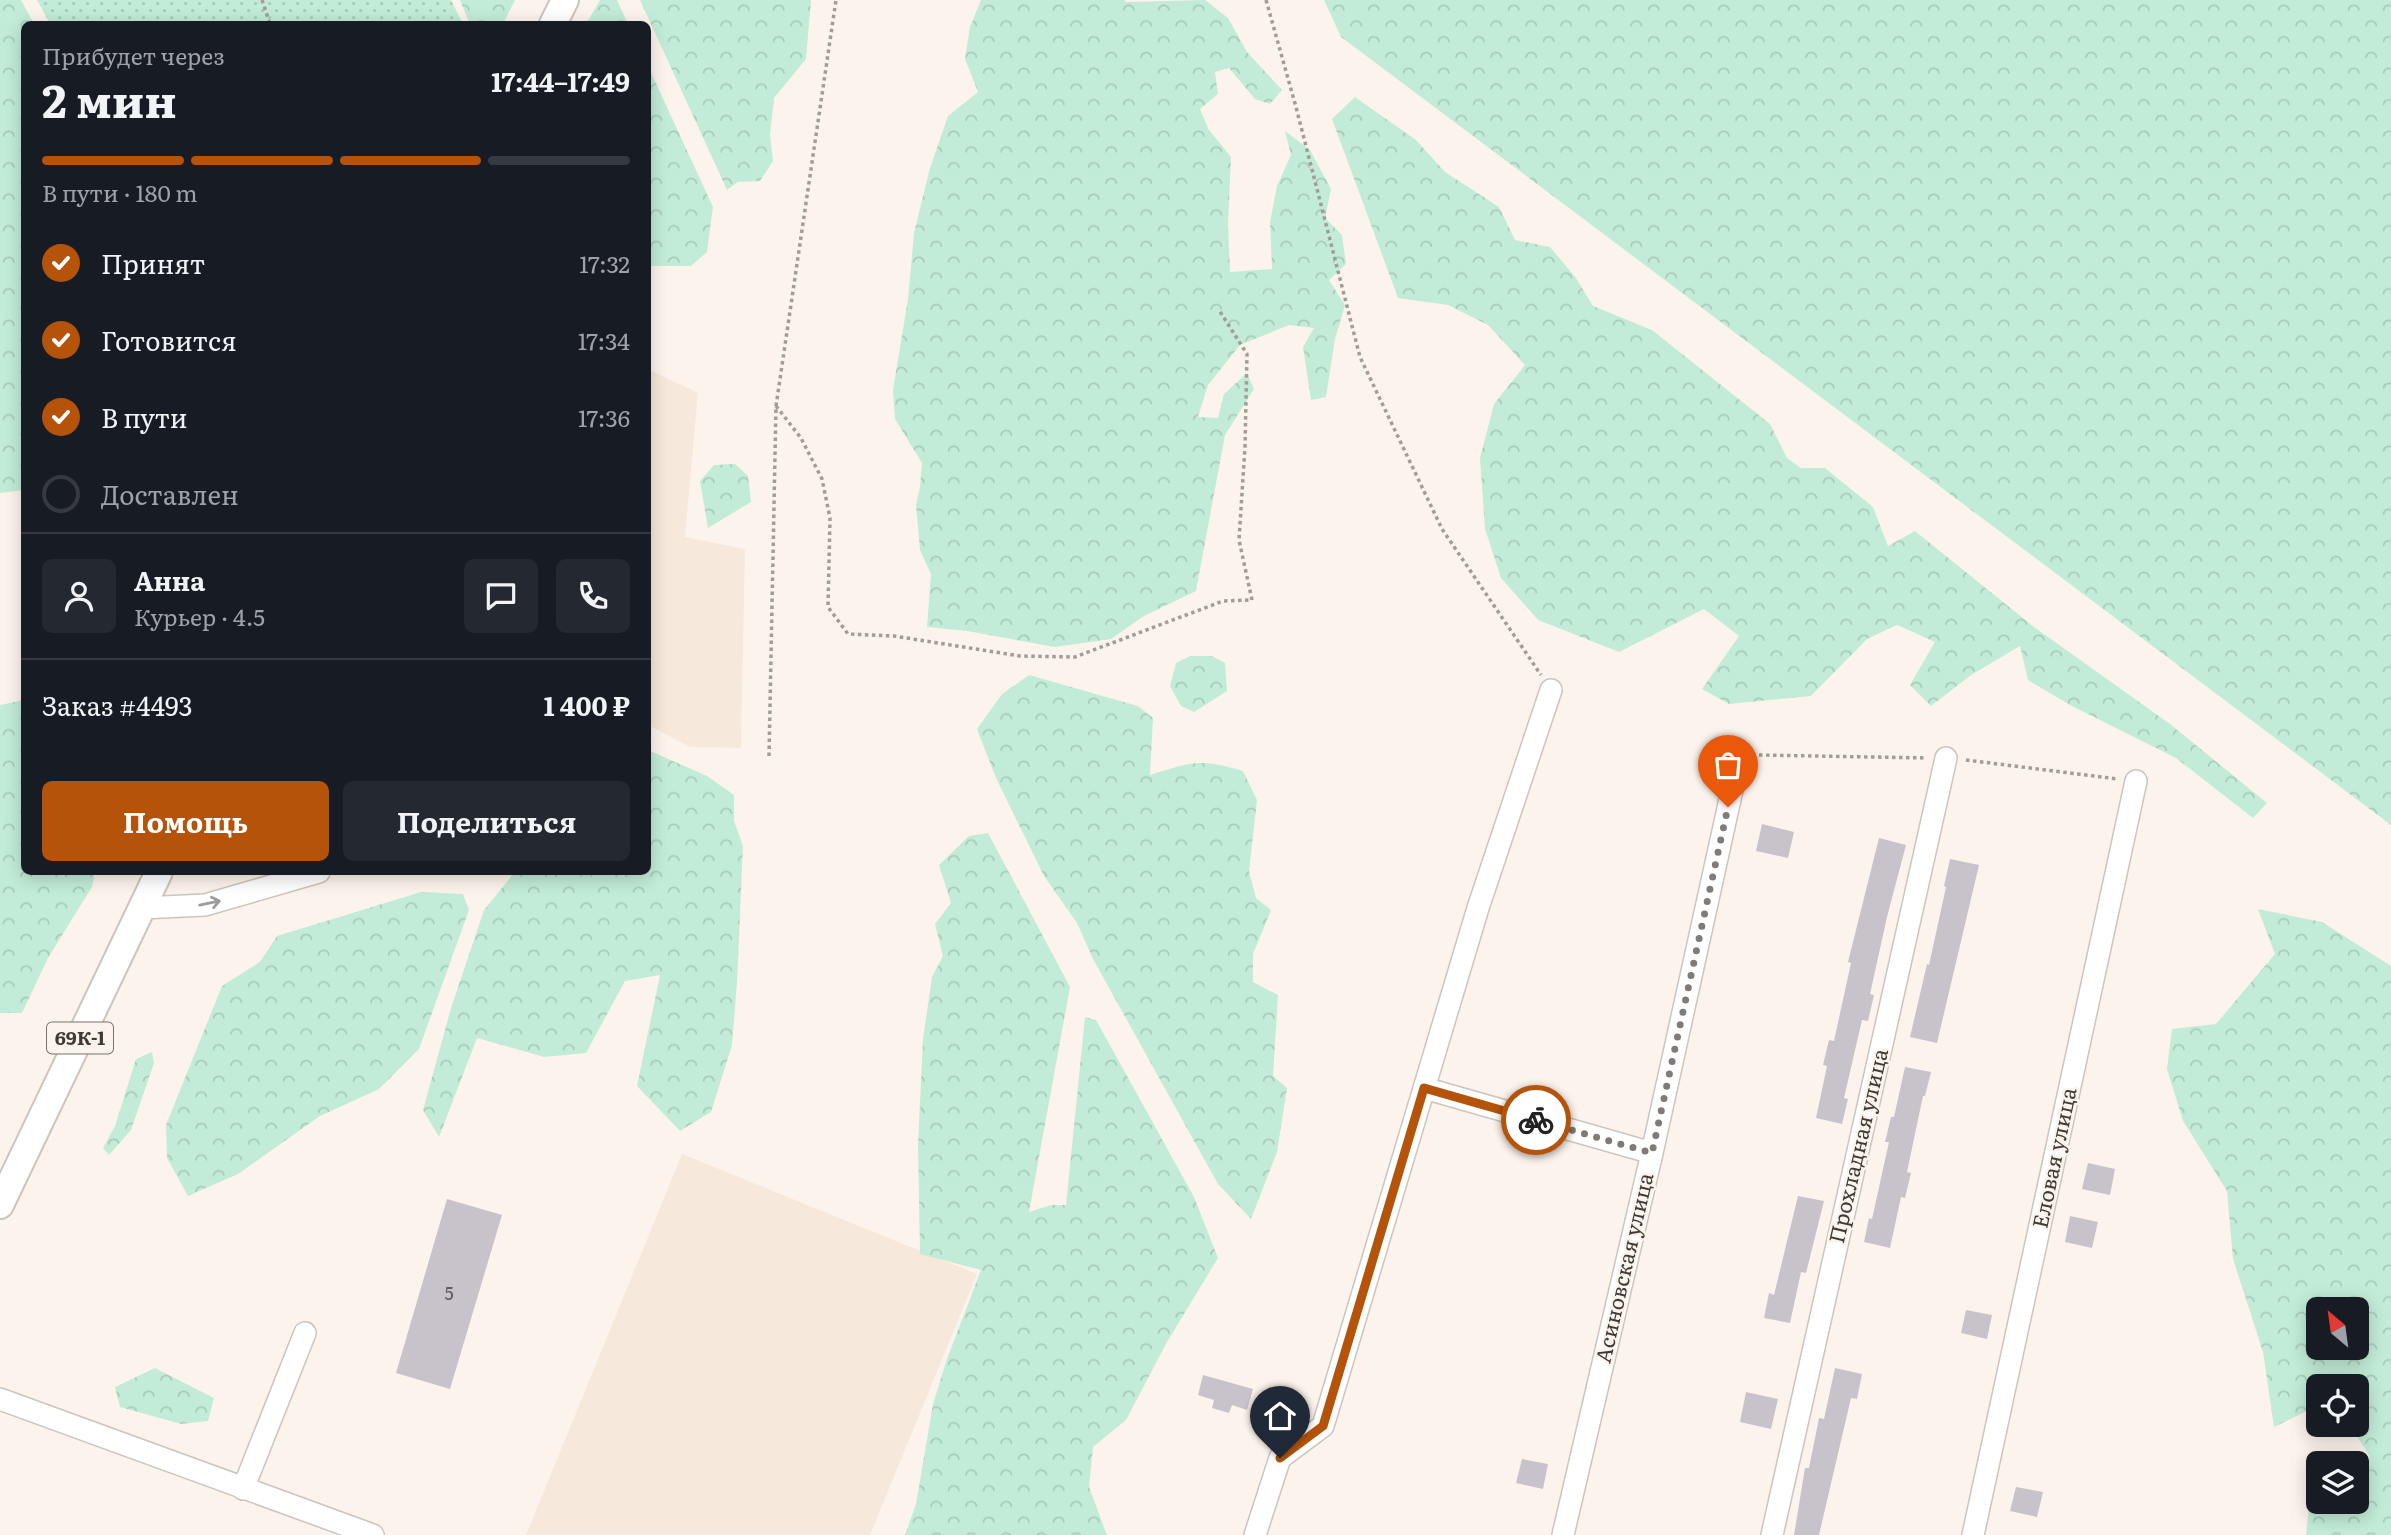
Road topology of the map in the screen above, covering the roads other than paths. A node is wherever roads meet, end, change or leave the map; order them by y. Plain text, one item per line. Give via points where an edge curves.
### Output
1 (565, 0) edge
2 (554, 21) edge
3 (1551, 690) road end
4 (1740, 754) dead end
5 (1947, 758) dead end
6 (2136, 781) dead end
7 (158, 875) edge
8 (309, 875) edge
9 (142, 908) junction
10 (1424, 1088) junction
11 (1652, 1153) junction
12 (0, 1205) edge
13 (304, 1333) dead end
14 (0, 1399) edge
15 (243, 1489) junction
16 (373, 1535) edge
17 (1255, 1535) edge
18 (1563, 1535) edge
19 (1772, 1535) edge
20 (1973, 1535) edge

1 - 2 main road
3 - 10 street
4 - 11 street, Асиновская улица
5 - 19 street, Прохладная улица
6 - 20 street, Еловая улица
7 - 9 main road, 69К-1
9 -> 8 street via 205,905
9 - 12 main road, 69К-1
10 - 11 street
10 - 17 street via 1323,1426 1280,1458
11 - 18 street, Асиновская улица
13 - 15 street
14 - 15 street
15 - 16 street

